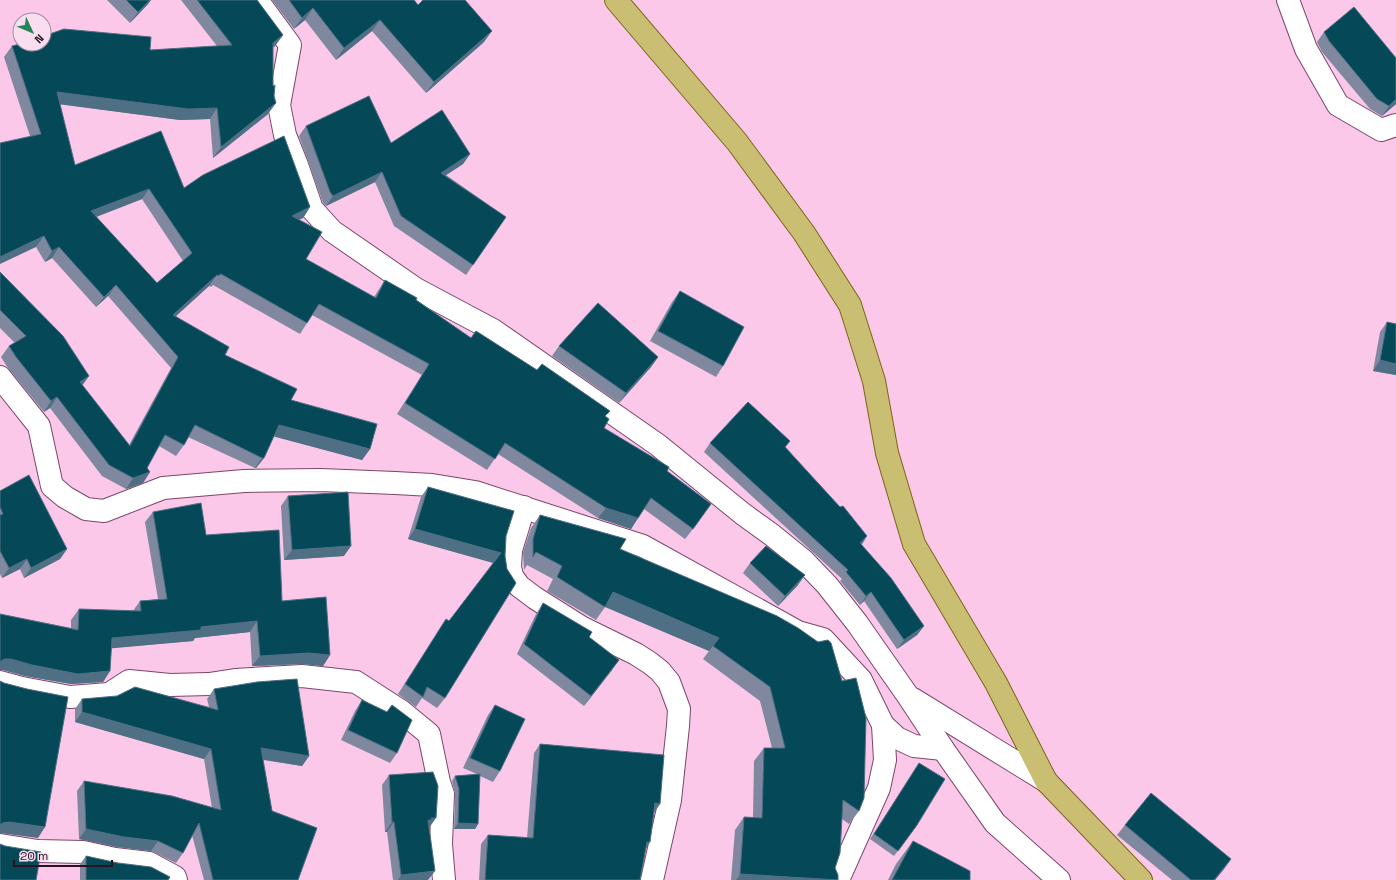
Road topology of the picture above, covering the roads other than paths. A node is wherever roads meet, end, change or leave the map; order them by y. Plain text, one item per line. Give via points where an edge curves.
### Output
1 (257, 0) edge
2 (616, 0) edge
3 (1288, 0) edge
4 (1391, 131) edge
5 (0, 377) edge
6 (524, 507) junction
7 (0, 682) edge
8 (908, 696) junction
9 (883, 725) junction
10 (943, 749) junction
11 (1046, 781) junction
12 (0, 845) edge
13 (176, 880) edge
14 (444, 880) edge
15 (652, 880) edge
16 (838, 880) edge
17 (1059, 880) edge
18 (1141, 880) edge

1 - 8 street via 290,45 279,105 285,135 312,209 332,231 416,289 493,330 658,445 772,535 827,585
2 - 11 main road via 737,142 804,233 850,306 874,381 887,454 914,544 996,683
3 - 4 street via 1306,49 1338,105
5 - 6 street via 38,426 52,486 86,509 104,511 163,488 321,480 432,485 475,492
6 - 9 street via 643,546 798,632 823,640 861,680
6 - 15 street via 511,550 510,567 512,576 519,586 581,627 650,662 669,682 679,709 670,800
7 - 14 street via 70,697 109,694 129,681 170,685 209,684 302,676 356,682 401,711 429,734 438,782 443,794 441,844
8 - 10 street
8 - 11 street
9 - 10 street via 897,738 914,746
9 - 16 street via 885,760 879,788
10 - 17 street via 995,823
11 - 18 main road
12 - 13 street via 38,851 83,852 149,863 175,877

